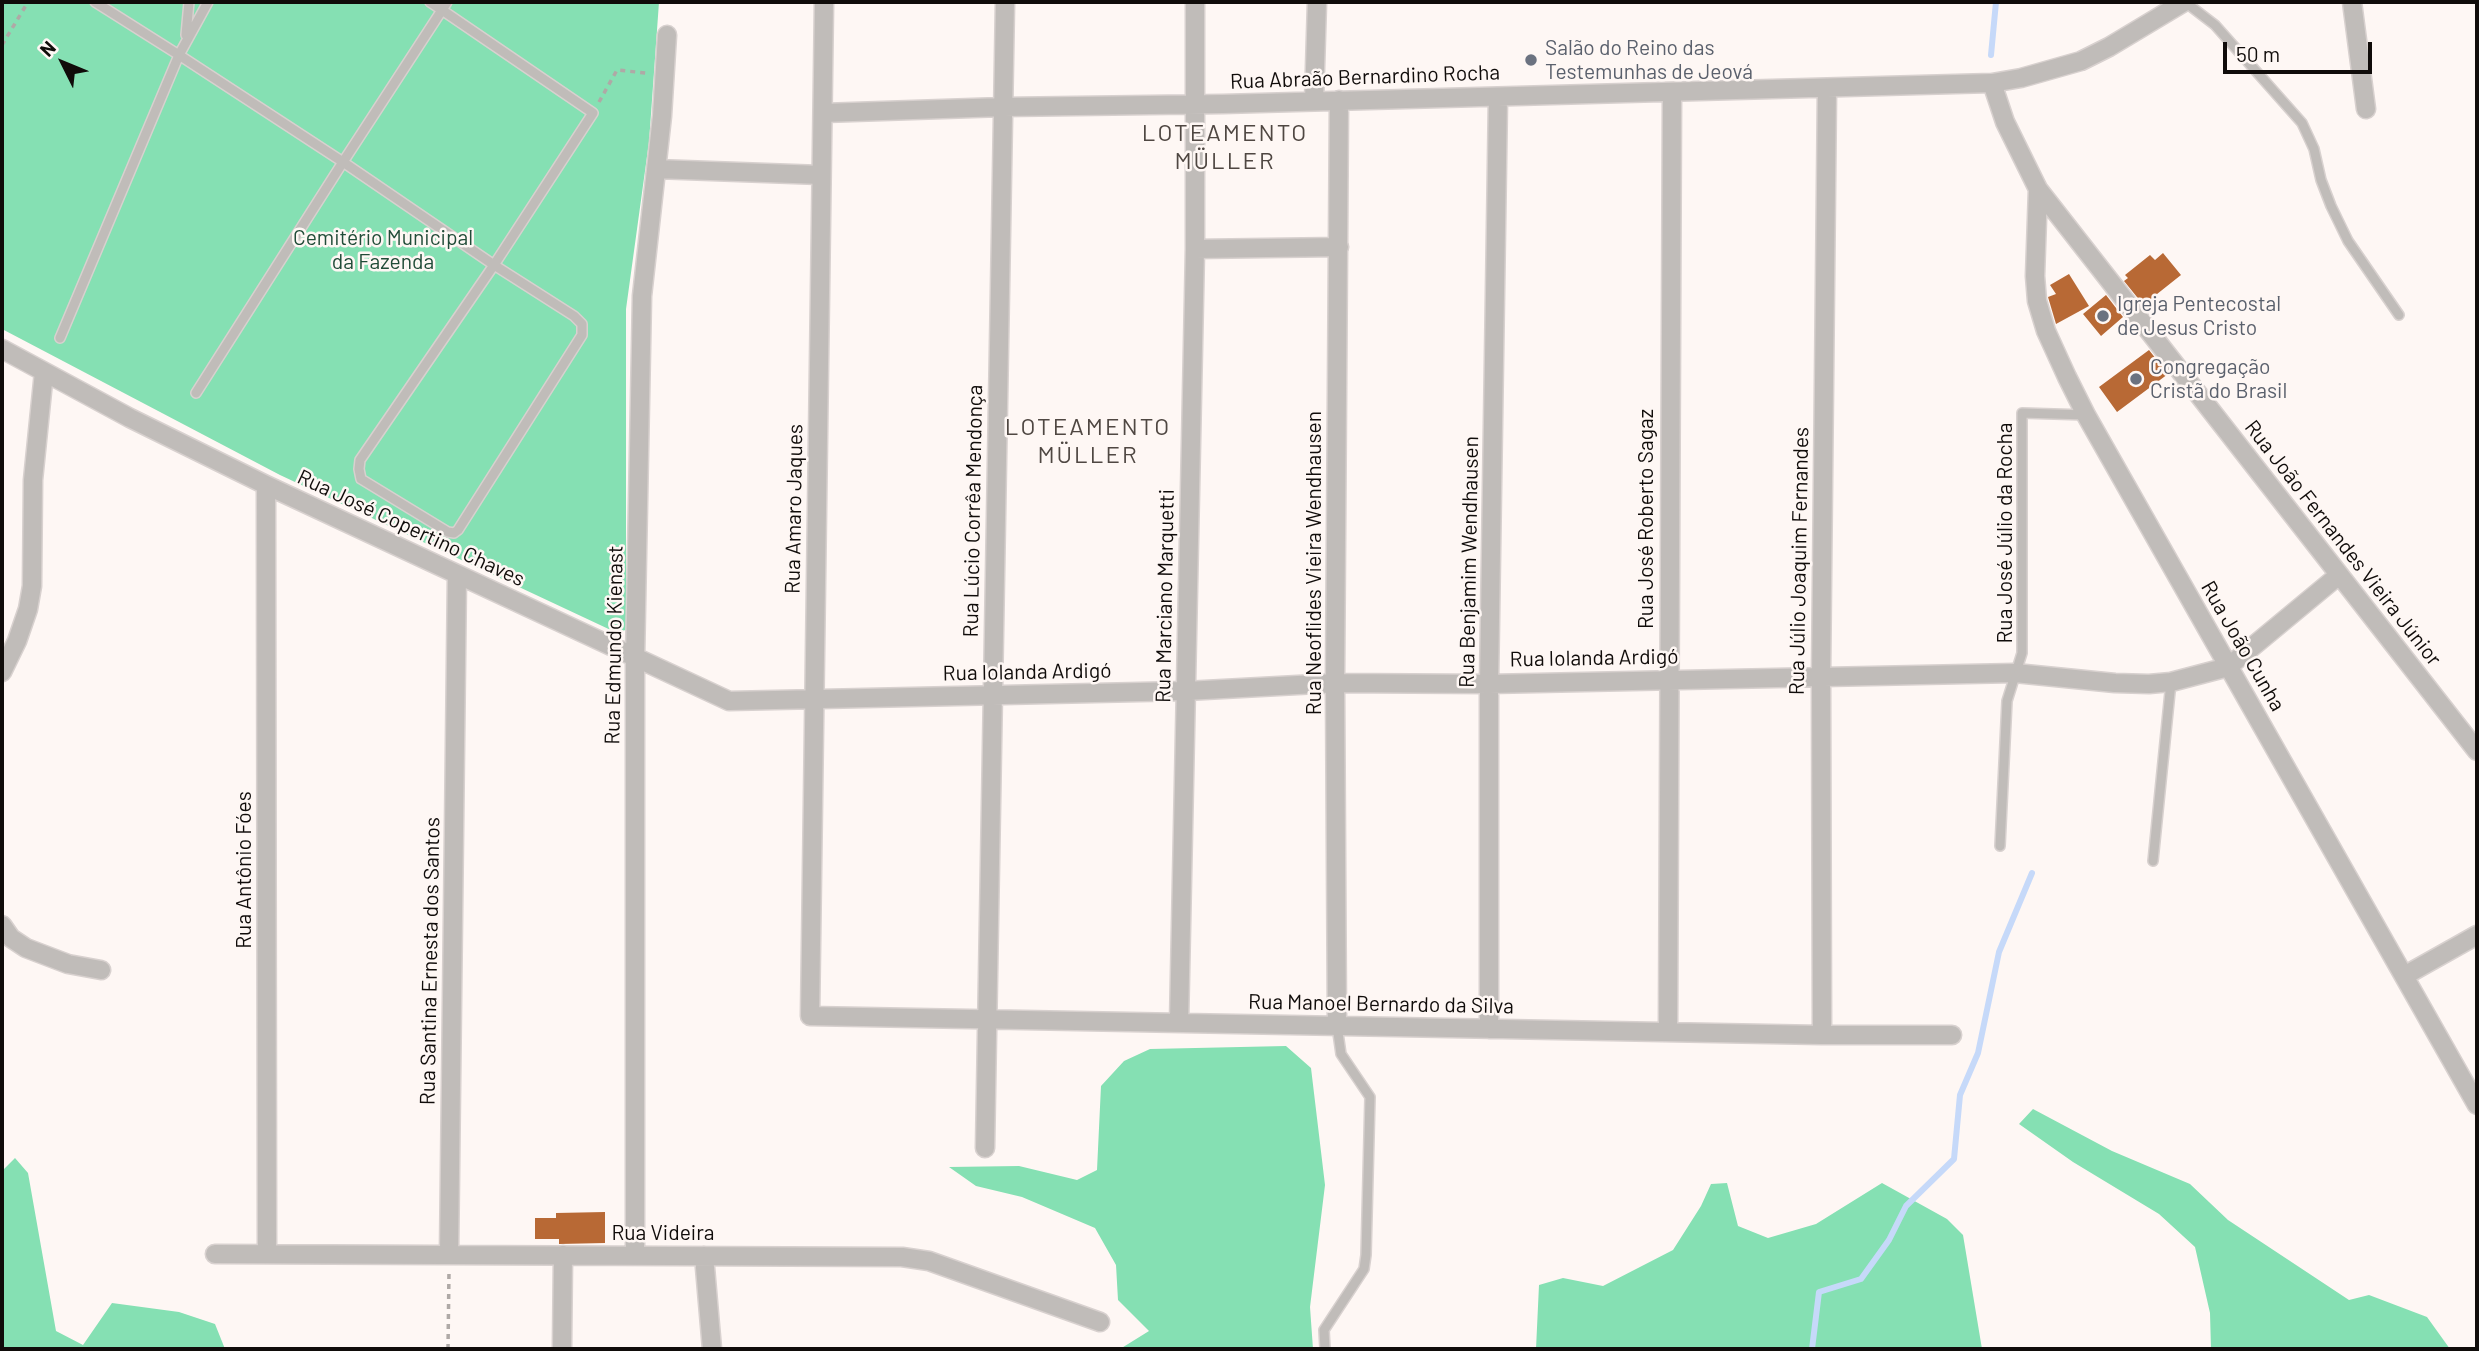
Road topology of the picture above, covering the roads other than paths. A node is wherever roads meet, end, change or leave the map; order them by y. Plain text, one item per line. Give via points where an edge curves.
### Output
1 (96, 2) edge
2 (189, 2) edge
3 (208, 2) edge
4 (430, 2) edge
5 (824, 2) edge
6 (1005, 2) edge
7 (1195, 2) edge
8 (1317, 2) edge
9 (2184, 2) edge
10 (2352, 2) edge
11 (444, 6) edge
12 (667, 35) dead end
13 (186, 40) junction
14 (179, 55) junction
15 (1992, 83) junction
16 (1827, 88) junction
17 (1672, 92) junction
18 (1498, 97) junction
19 (1339, 100) junction
20 (1314, 102) junction
21 (1193, 103) junction
22 (1003, 107) junction
23 (2366, 109) dead end
24 (822, 113) junction
25 (343, 162) junction
26 (656, 169) junction
27 (821, 175) junction
28 (2038, 189) junction
29 (1339, 247) junction
30 (1195, 249) junction
31 (494, 265) junction
32 (2399, 315) dead end
33 (60, 338) dead end
34 (2, 349) edge
35 (44, 372) junction
36 (196, 393) dead end
37 (2086, 415) junction
38 (266, 485) junction
39 (457, 574) junction
40 (2339, 575) junction
41 (635, 659) junction
42 (2228, 667) junction
43 (2, 672) edge
44 (2015, 673) junction
45 (1821, 676) junction
46 (1668, 680) junction
47 (2171, 682) junction
48 (1335, 683) junction
49 (1489, 684) junction
50 (1186, 691) junction
51 (993, 695) junction
52 (815, 700) junction
53 (2477, 751) edge
54 (2000, 846) dead end
55 (2153, 861) dead end
56 (2, 925) edge
57 (2477, 935) edge
58 (101, 970) dead end
59 (2404, 976) junction
60 (810, 1016) joint
61 (987, 1019) junction
62 (1179, 1023) junction
63 (1337, 1026) junction
64 (1489, 1028) junction
65 (1668, 1032) junction
66 (1822, 1035) junction
67 (1952, 1035) dead end
68 (2477, 1105) edge
69 (985, 1148) dead end
70 (215, 1254) dead end
71 (267, 1254) junction
72 (449, 1255) junction
73 (563, 1255) junction
74 (704, 1255) junction
75 (635, 1256) junction
76 (1100, 1322) dead end
77 (562, 1349) edge
78 (712, 1349) edge
79 (1325, 1349) edge

1 - 14 lane
2 - 13 lane
3 - 13 lane
4 - 11 lane
5 - 24 street, Rua Amaro Jaques
6 - 22 street, Rua Lúcio Corrêa Mendonça
7 - 21 street, Rua Marciano Marquetti
8 - 20 street
9 - 15 street, Rua Abraão Bernardino Rocha via 2081,61
9 - 32 lane via 2215,24 2302,123 2348,241
10 - 23 street
11 - 25 lane
11 - 31 lane via 593,113
12 - 26 street, Rua Edmundo Kienast
13 - 14 lane
14 - 25 lane
14 - 33 lane
15 - 16 street, Rua Abraão Bernardino Rocha
15 - 28 street, Rua João Fernandes Vieira Júnior via 2005,122
16 - 17 street, Rua Abraão Bernardino Rocha
16 - 45 street, Rua Júlio Joaquim Fernandes
17 - 18 street, Rua Abraão Bernardino Rocha
17 - 46 street, Rua José Roberto Sagaz
18 - 19 street, Rua Abraão Bernardino Rocha
18 - 49 street, Rua Benjamim Wendhausen
19 - 20 street, Rua Abraão Bernardino Rocha
19 - 29 street, Rua Neoflides Vieira Wendhausen
20 - 21 street, Rua Abraão Bernardino Rocha
21 - 22 street, Rua Abraão Bernardino Rocha
21 - 30 street, Rua Marciano Marquetti
22 - 24 street, Rua Abraão Bernardino Rocha
22 - 51 street, Rua Lúcio Corrêa Mendonça
24 - 27 street, Rua Amaro Jaques
25 - 31 lane
25 - 36 lane
26 - 27 street
26 - 41 street, Rua Edmundo Kienast via 642,296
27 - 52 street, Rua Amaro Jaques
28 - 37 street, Rua João Cunha via 2037,301 2046,331
28 - 40 street, Rua João Fernandes Vieira Júnior
29 - 30 street
29 - 48 street, Rua Neoflides Vieira Wendhausen
30 - 50 street, Rua Marciano Marquetti
31 - 31 lane via 360,460 361,479 454,533 583,330 580,320
34 - 35 street, Rua José Copertino Chaves
35 - 38 street, Rua José Copertino Chaves
35 - 43 street via 33,480 32,586
37 - 42 street, Rua João Cunha
37 - 44 lane, Rua José Júlio da Rocha via 2022,413 2022,653
38 - 39 street, Rua José Copertino Chaves
38 - 71 street, Rua Antônio Fóes
39 - 41 street, Rua José Copertino Chaves
39 - 72 street, Rua Santina Ernesta dos Santos
40 - 42 street, Rua Iolanda Ardigó
40 - 53 street, Rua João Fernandes Vieira Júnior
41 - 52 street, Rua José Copertino Chaves via 729,701
41 - 75 street, Rua Edmundo Kienast
42 - 47 street, Rua Iolanda Ardigó
42 - 59 street, Rua João Cunha
44 - 45 street, Rua Iolanda Ardigó
44 - 47 street, Rua Iolanda Ardigó via 2115,684
44 - 54 lane via 2007,701
45 - 46 street, Rua Iolanda Ardigó
45 - 66 street, Rua Júlio Joaquim Fernandes
46 - 49 street, Rua Iolanda Ardigó
46 - 65 street, Rua José Roberto Sagaz
47 - 55 lane
48 - 49 street, Rua Iolanda Ardigó
48 - 50 street, Rua Iolanda Ardigó
48 - 63 street, Rua Neoflides Vieira Wendhausen
49 - 64 street, Rua Benjamim Wendhausen
50 - 51 street, Rua Iolanda Ardigó
50 - 62 street, Rua Marciano Marquetti
51 - 52 street, Rua Iolanda Ardigó
51 - 61 street, Rua Lúcio Corrêa Mendonça
52 - 60 street, Rua Amaro Jaques
56 - 58 street via 10,938 26,948 68,964
57 - 59 street
59 - 68 street, Rua João Cunha
60 - 61 street, Rua Manoel Bernardo da Silva
61 - 62 street, Rua Manoel Bernardo da Silva
61 - 69 street, Rua Lúcio Corrêa Mendonça
62 - 63 street, Rua Manoel Bernardo da Silva
63 - 64 street, Rua Manoel Bernardo da Silva
63 - 79 lane via 1341,1054 1370,1097 1366,1255 1364,1269 1324,1330
64 - 65 street, Rua Manoel Bernardo da Silva
65 - 66 street, Rua Manoel Bernardo da Silva
66 - 67 street, Rua Manoel Bernardo da Silva
70 - 71 street, Rua Videira
71 - 72 street, Rua Videira
72 - 73 street, Rua Videira
73 - 75 street, Rua Videira
73 - 77 street
74 - 75 street, Rua Videira
74 - 76 street, Rua Videira via 916,1258
74 - 78 street

